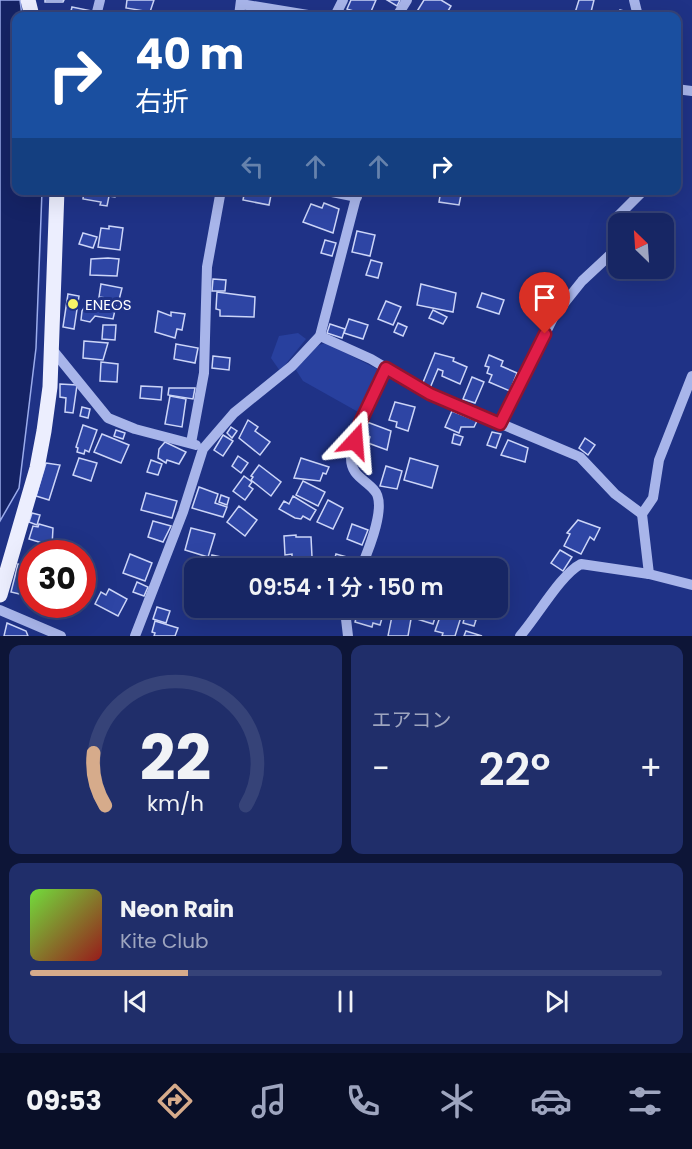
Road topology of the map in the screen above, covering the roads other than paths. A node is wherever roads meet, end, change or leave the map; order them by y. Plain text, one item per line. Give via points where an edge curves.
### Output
1 (241, 2) edge
2 (293, 12) edge
3 (220, 195) edge
4 (358, 195) edge
5 (639, 195) edge
6 (57, 198) edge
7 (320, 336) junction
8 (51, 348) junction
9 (386, 368) junction
10 (692, 375) edge
11 (500, 424) junction
12 (191, 443) junction
13 (203, 449) junction
14 (642, 514) junction
15 (365, 558) edge
16 (649, 574) junction
17 (692, 585) edge
18 (0, 595) edge
19 (0, 610) edge
20 (346, 618) edge
21 (62, 636) edge
22 (135, 636) edge
23 (348, 636) edge
24 (520, 636) edge

1 - 2 street
3 - 12 street via 207,267 204,373
4 - 7 street
5 - 11 street via 617,217 612,253 582,281 554,316
6 - 8 main road
7 - 9 street
7 - 13 street via 292,366 234,413
8 - 12 street via 108,418
8 - 18 main road via 50,387 37,468
9 - 11 street via 430,394
9 - 15 street via 360,423 351,458 355,475 376,491 381,505
10 - 14 street via 659,460 653,498
11 - 14 street via 580,457 615,494
12 - 13 street
13 - 22 street
14 - 16 street
16 - 17 street
16 - 24 street via 581,564 572,569
19 - 21 street
20 - 23 street

